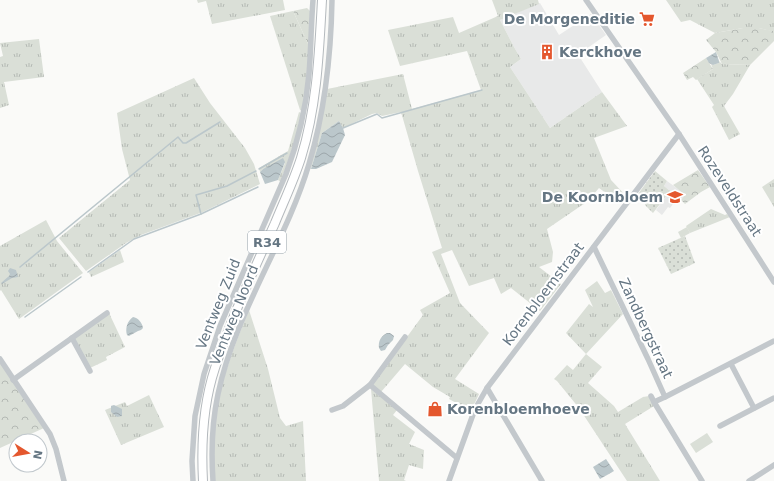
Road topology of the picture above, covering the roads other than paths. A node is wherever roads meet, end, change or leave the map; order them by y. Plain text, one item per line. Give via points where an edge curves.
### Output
1 (313, 0) edge
2 (322, 0) edge
3 (332, 0) edge
4 (586, 0) edge
5 (679, 134) junction
6 (594, 247) junction
7 (774, 282) edge
8 (107, 313) dead end
9 (405, 337) dead end
10 (72, 338) junction
11 (774, 341) edge
12 (0, 359) edge
13 (731, 364) junction
14 (90, 371) dead end
15 (13, 380) junction
16 (370, 386) junction
17 (487, 388) junction
18 (665, 397) junction
19 (774, 398) edge
20 (754, 408) junction
21 (332, 410) dead end
22 (720, 426) dead end
23 (457, 458) junction
24 (774, 465) edge
25 (64, 481) edge
26 (193, 481) edge
27 (202, 481) edge
28 (213, 481) edge
29 (449, 481) edge
30 (542, 481) edge
31 (702, 481) edge
32 (749, 481) edge

1 - 26 street, Ventweg Zuid via 309,76 300,129 286,174 220,326 204,374 195,416
2 - 27 highway, R34 via 319,69 309,130 291,187 228,330 215,369 202,435
3 - 28 street, Ventweg Noord via 327,76 318,133 297,198 246,314 224,372 214,419
4 - 5 street, Rozeveldstraat
5 - 6 street, Korenbloemstraat
5 - 7 street, Rozeveldstraat
6 - 17 street, Korenbloemstraat
6 - 18 street, Zandbergstraat
8 - 10 street
9 - 16 street
10 - 14 street
10 - 15 street
11 - 13 street, Zandbergstraat
12 - 15 street
13 - 18 street, Zandbergstraat
13 - 20 street
15 - 25 street via 50,434
16 - 21 street
16 - 23 street
17 - 23 street, Korenbloemstraat
17 - 30 street
18 - 31 street via 653,399
19 - 20 street
20 - 22 street
23 - 29 street, Korenbloemstraat
24 - 32 street

